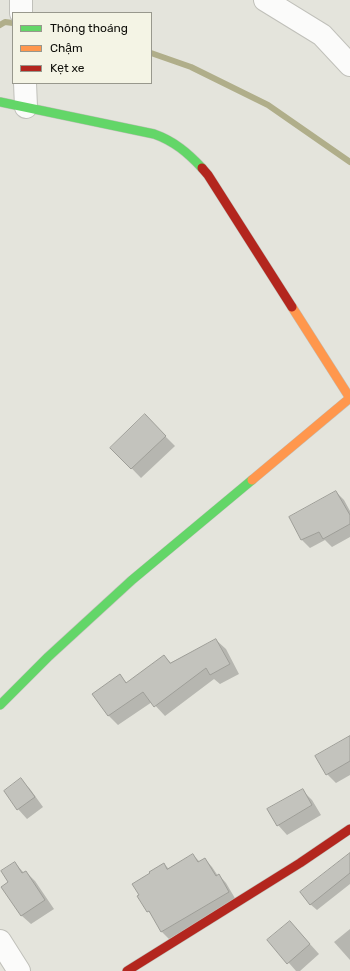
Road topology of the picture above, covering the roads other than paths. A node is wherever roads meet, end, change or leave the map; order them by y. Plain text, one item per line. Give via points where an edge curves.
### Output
1 (21, 0) edge
2 (265, 0) edge
3 (21, 12) edge
4 (350, 65) edge
5 (25, 84) edge
6 (0, 102) edge
7 (26, 107) junction
8 (350, 398) edge
9 (0, 705) edge
10 (350, 829) edge
11 (0, 941) edge
12 (19, 971) edge
13 (128, 971) edge

1 - 3 street
2 - 4 street via 322,35
5 - 7 street
6 - 7 street
7 - 8 street via 146,132 166,139 190,155 208,175
8 - 9 street via 132,580
10 - 13 street
11 - 12 street

